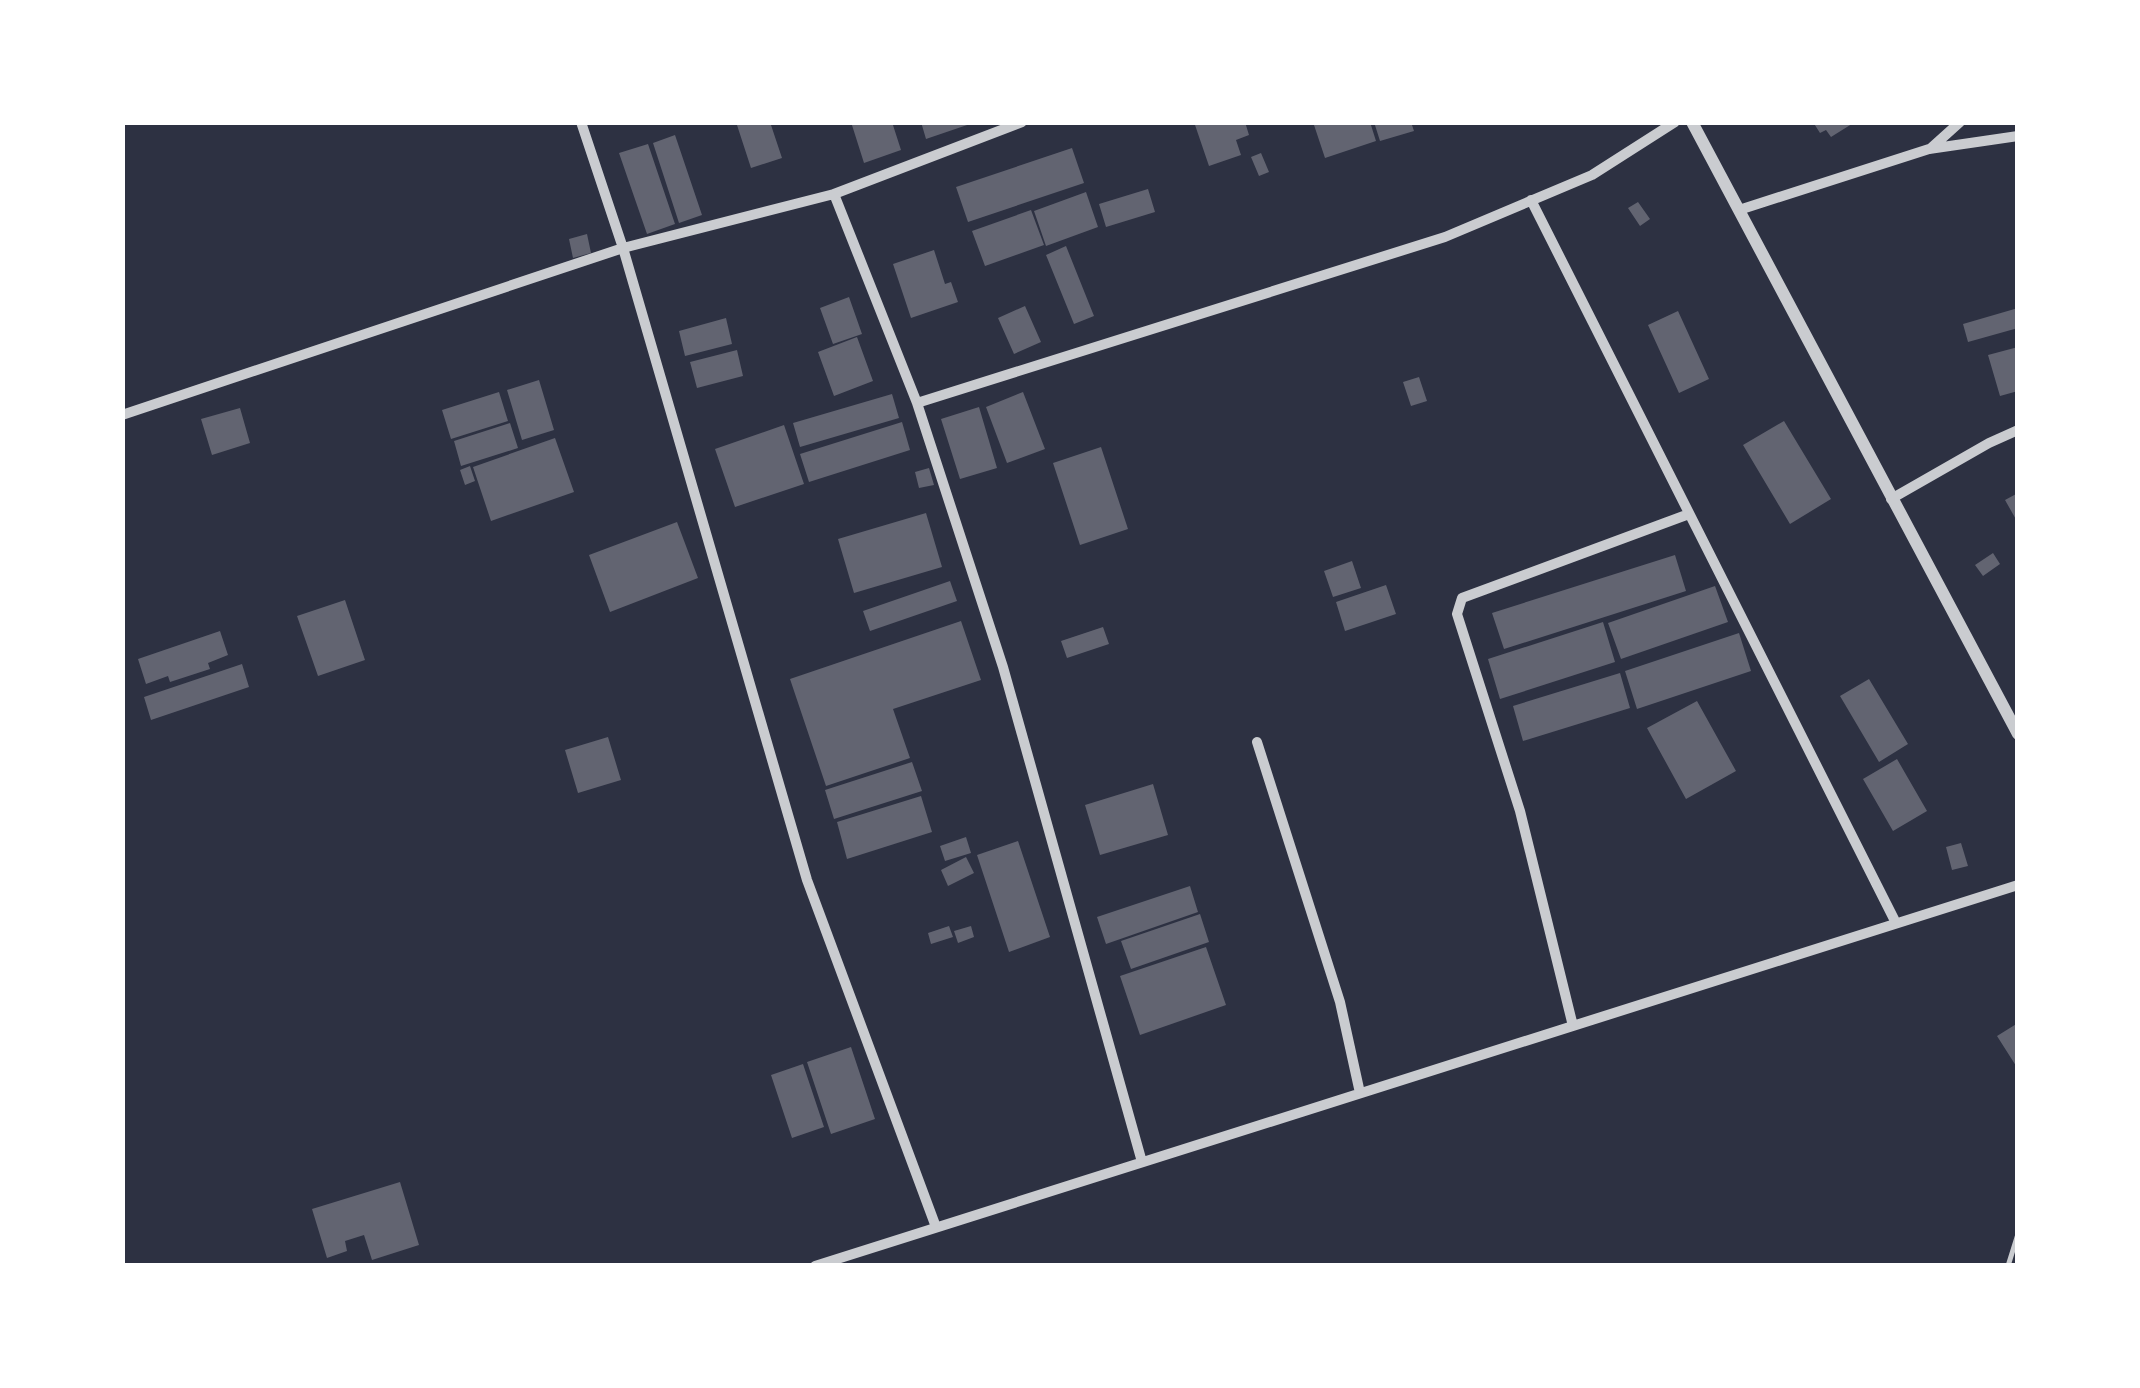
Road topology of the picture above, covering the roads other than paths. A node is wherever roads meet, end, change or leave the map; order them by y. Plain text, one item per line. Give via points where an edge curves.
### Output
1 (581, 122) edge
2 (1022, 122) edge
3 (1675, 122) edge
4 (1692, 122) edge
5 (1960, 122) edge
6 (2018, 136) edge
7 (1930, 149) junction
8 (834, 194) junction
9 (1531, 200) junction
10 (1738, 210) junction
11 (623, 248) junction
12 (917, 403) junction
13 (122, 415) edge
14 (2018, 430) edge
15 (1891, 499) junction
16 (1689, 514) junction
17 (2018, 734) edge
18 (1257, 742) dead end
19 (2018, 885) edge
20 (1896, 923) junction
21 (1573, 1026) junction
22 (1360, 1093) junction
23 (1142, 1162) junction
24 (936, 1227) junction
25 (2018, 1234) edge
26 (815, 1266) edge
27 (2008, 1266) edge

1 - 11 street
2 - 8 street
3 - 9 street via 1592,175
4 - 10 street
5 - 7 street
6 - 7 street
7 - 10 street
8 - 11 street
8 - 12 street
9 - 12 street via 1445,237
9 - 16 street
10 - 15 street
11 - 13 street
11 - 24 street via 807,880
12 - 23 street via 1003,667
14 - 15 street
15 - 17 street
16 - 20 street
16 - 21 street via 1462,598 1456,614 1520,811
18 - 22 street via 1340,1002
19 - 20 street
20 - 21 street
21 - 22 street
22 - 23 street
23 - 24 street
24 - 26 street
25 - 27 lane

